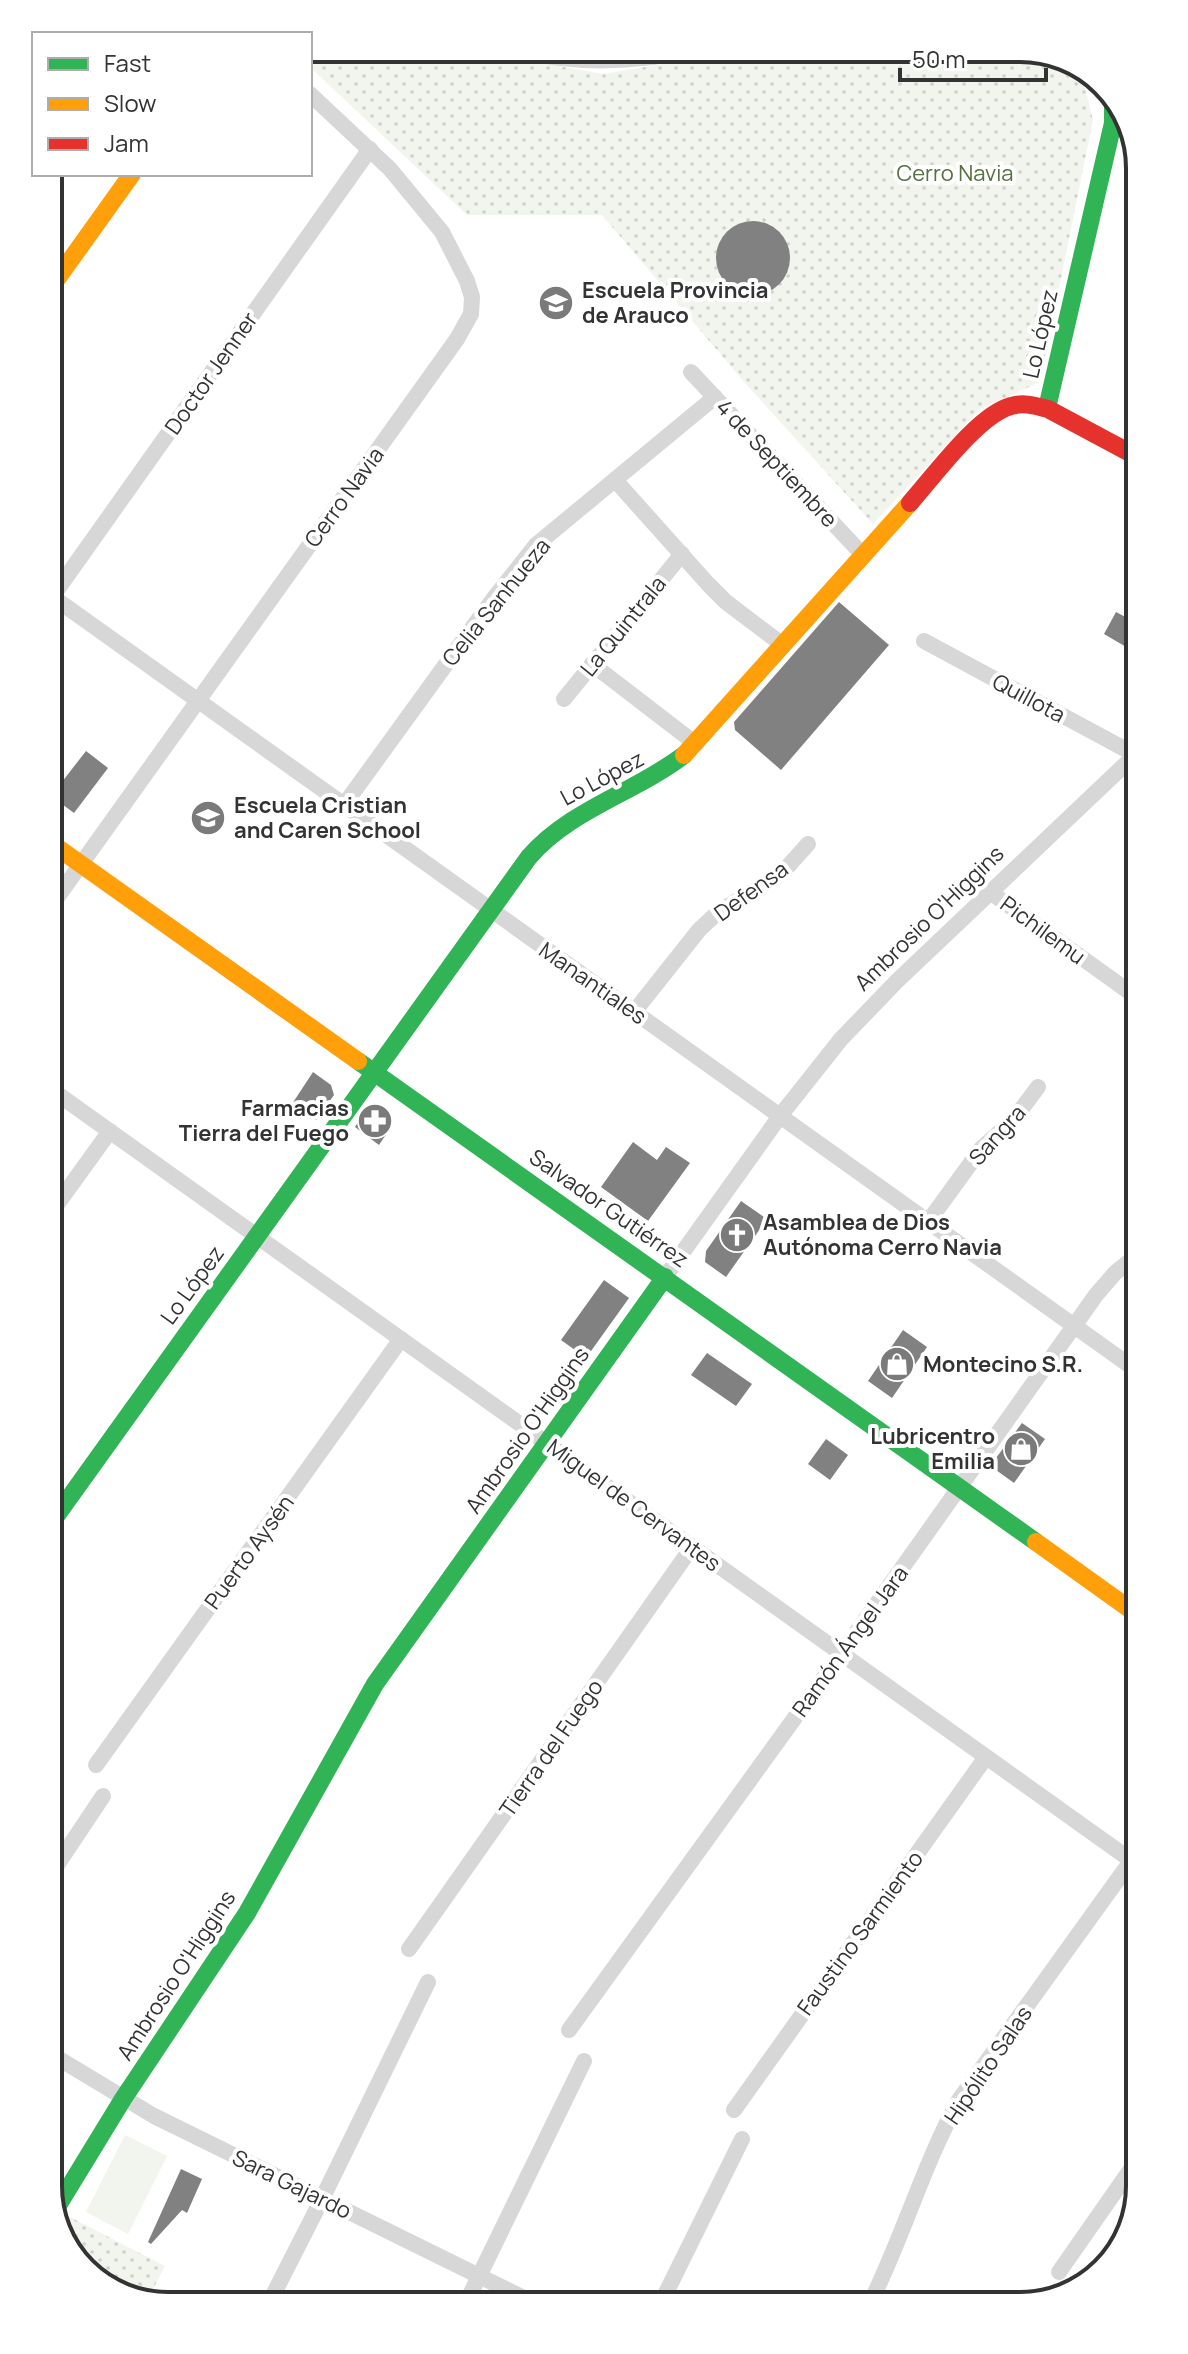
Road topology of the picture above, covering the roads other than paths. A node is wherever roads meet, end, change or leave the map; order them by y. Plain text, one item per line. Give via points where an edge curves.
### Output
1 (312, 96) edge
2 (1118, 128) edge
3 (370, 149) junction
4 (131, 176) edge
5 (62, 272) edge
6 (691, 372) dead end
7 (715, 397) junction
8 (1047, 408) junction
9 (1126, 451) edge
10 (615, 480) junction
11 (682, 554) junction
12 (863, 555) junction
13 (62, 581) edge
14 (62, 604) edge
15 (924, 641) dead end
16 (783, 645) junction
17 (592, 664) junction
18 (564, 699) dead end
19 (198, 701) junction
20 (696, 744) junction
21 (1126, 751) edge
22 (1126, 763) edge
23 (344, 805) junction
24 (808, 844) dead end
25 (62, 851) edge
26 (81, 865) junction
27 (62, 891) edge
28 (990, 892) junction
29 (490, 910) junction
30 (1126, 990) edge
31 (634, 1012) junction
32 (375, 1071) junction
33 (1038, 1087) dead end
34 (62, 1097) edge
35 (780, 1116) junction
36 (110, 1131) junction
37 (62, 1198) edge
38 (928, 1222) junction
39 (257, 1236) junction
40 (1126, 1265) edge
41 (665, 1277) junction
42 (1074, 1326) junction
43 (401, 1339) junction
44 (1126, 1363) edge
45 (547, 1443) junction
46 (959, 1487) junction
47 (62, 1508) edge
48 (692, 1547) junction
49 (1126, 1606) edge
50 (841, 1654) junction
51 (986, 1757) junction
52 (96, 1765) dead end
53 (103, 1796) dead end
54 (1126, 1852) edge
55 (62, 1858) edge
56 (1126, 1873) edge
57 (409, 1949) dead end
58 (428, 1982) dead end
59 (569, 2030) dead end
60 (62, 2061) edge
61 (584, 2061) dead end
62 (123, 2099) junction
63 (734, 2110) dead end
64 (742, 2139) dead end
65 (1126, 2176) edge
66 (63, 2197) edge
67 (322, 2199) junction
68 (1059, 2272) dead end
69 (479, 2276) junction
70 (275, 2292) edge
71 (471, 2292) edge
72 (512, 2292) edge
73 (666, 2292) edge
74 (875, 2292) edge

1 - 3 street, Cerro Navia
2 - 8 street, Lo López
3 - 13 street, Doctor Jenner
3 - 19 street, Cerro Navia via 442,232 470,289 471,314
4 - 5 street
6 - 7 street, 4 de Septiembre
7 - 10 street, Celia Sanhueza
7 - 12 street, 4 de Septiembre
8 - 9 street
8 - 12 street, Lo López via 1015,405 983,421
10 - 11 street
10 - 23 street, Celia Sanhueza via 536,545
11 - 16 street via 726,602
11 - 17 street, La Quintrala
12 - 16 street, Lo López
14 - 19 street, Manantiales
15 - 21 street, Quillota
16 - 20 street, Lo López
17 - 18 street, La Quintrala
17 - 20 street
19 - 23 street, Manantiales
19 - 26 street, Cerro Navia
20 - 29 street, Lo López via 657,776 559,829 530,856
22 - 28 street, Ambrosio O'Higgins
23 - 29 street, Manantiales
24 - 31 street, Defensa via 782,873 699,930
25 - 26 street, Salvador Gutiérrez
26 - 27 street, Cerro Navia
26 - 32 street, Salvador Gutiérrez
28 - 30 street, Pichilemu
28 - 35 street, Ambrosio O'Higgins via 841,1039
29 - 31 street, Manantiales
29 - 32 street, Lo López
31 - 35 street, Manantiales
32 - 39 street, Lo López
32 - 41 street, Salvador Gutiérrez
33 - 38 street, Sangra via 975,1156
34 - 36 street, Miguel de Cervantes
35 - 38 street, Manantiales
35 - 41 street, Ambrosio O'Higgins
36 - 37 street
36 - 39 street, Miguel de Cervantes
38 - 42 street, Manantiales
39 - 43 street, Miguel de Cervantes
39 - 47 street, Lo López
40 - 42 street, Ramón Ángel Jara
41 - 45 street, Ambrosio O'Higgins
41 - 46 street, Salvador Gutiérrez
42 - 44 street, Manantiales
42 - 46 street, Ramón Ángel Jara
43 - 45 street, Miguel de Cervantes
43 - 52 street, Puerto Aysén
45 - 48 street, Miguel de Cervantes
45 - 62 street, Ambrosio O'Higgins via 370,1693 247,1913
46 - 49 street, Salvador Gutiérrez
46 - 50 street, Ramón Ángel Jara
48 - 50 street, Miguel de Cervantes
48 - 57 street, Tierra del Fuego
50 - 51 street, Miguel de Cervantes
50 - 59 street, Ramón Ángel Jara
51 - 54 street, Miguel de Cervantes
51 - 63 street, Faustino Sarmiento
53 - 55 street
56 - 74 street, Hipólito Salas via 959,2100
58 - 67 street
60 - 62 street, Sara Gajardo
61 - 69 street
62 - 66 street, Ambrosio O'Higgins
62 - 67 street, Sara Gajardo
64 - 73 street
65 - 68 street
67 - 69 street, Sara Gajardo
67 - 70 street
69 - 71 street
69 - 72 street, Sara Gajardo

